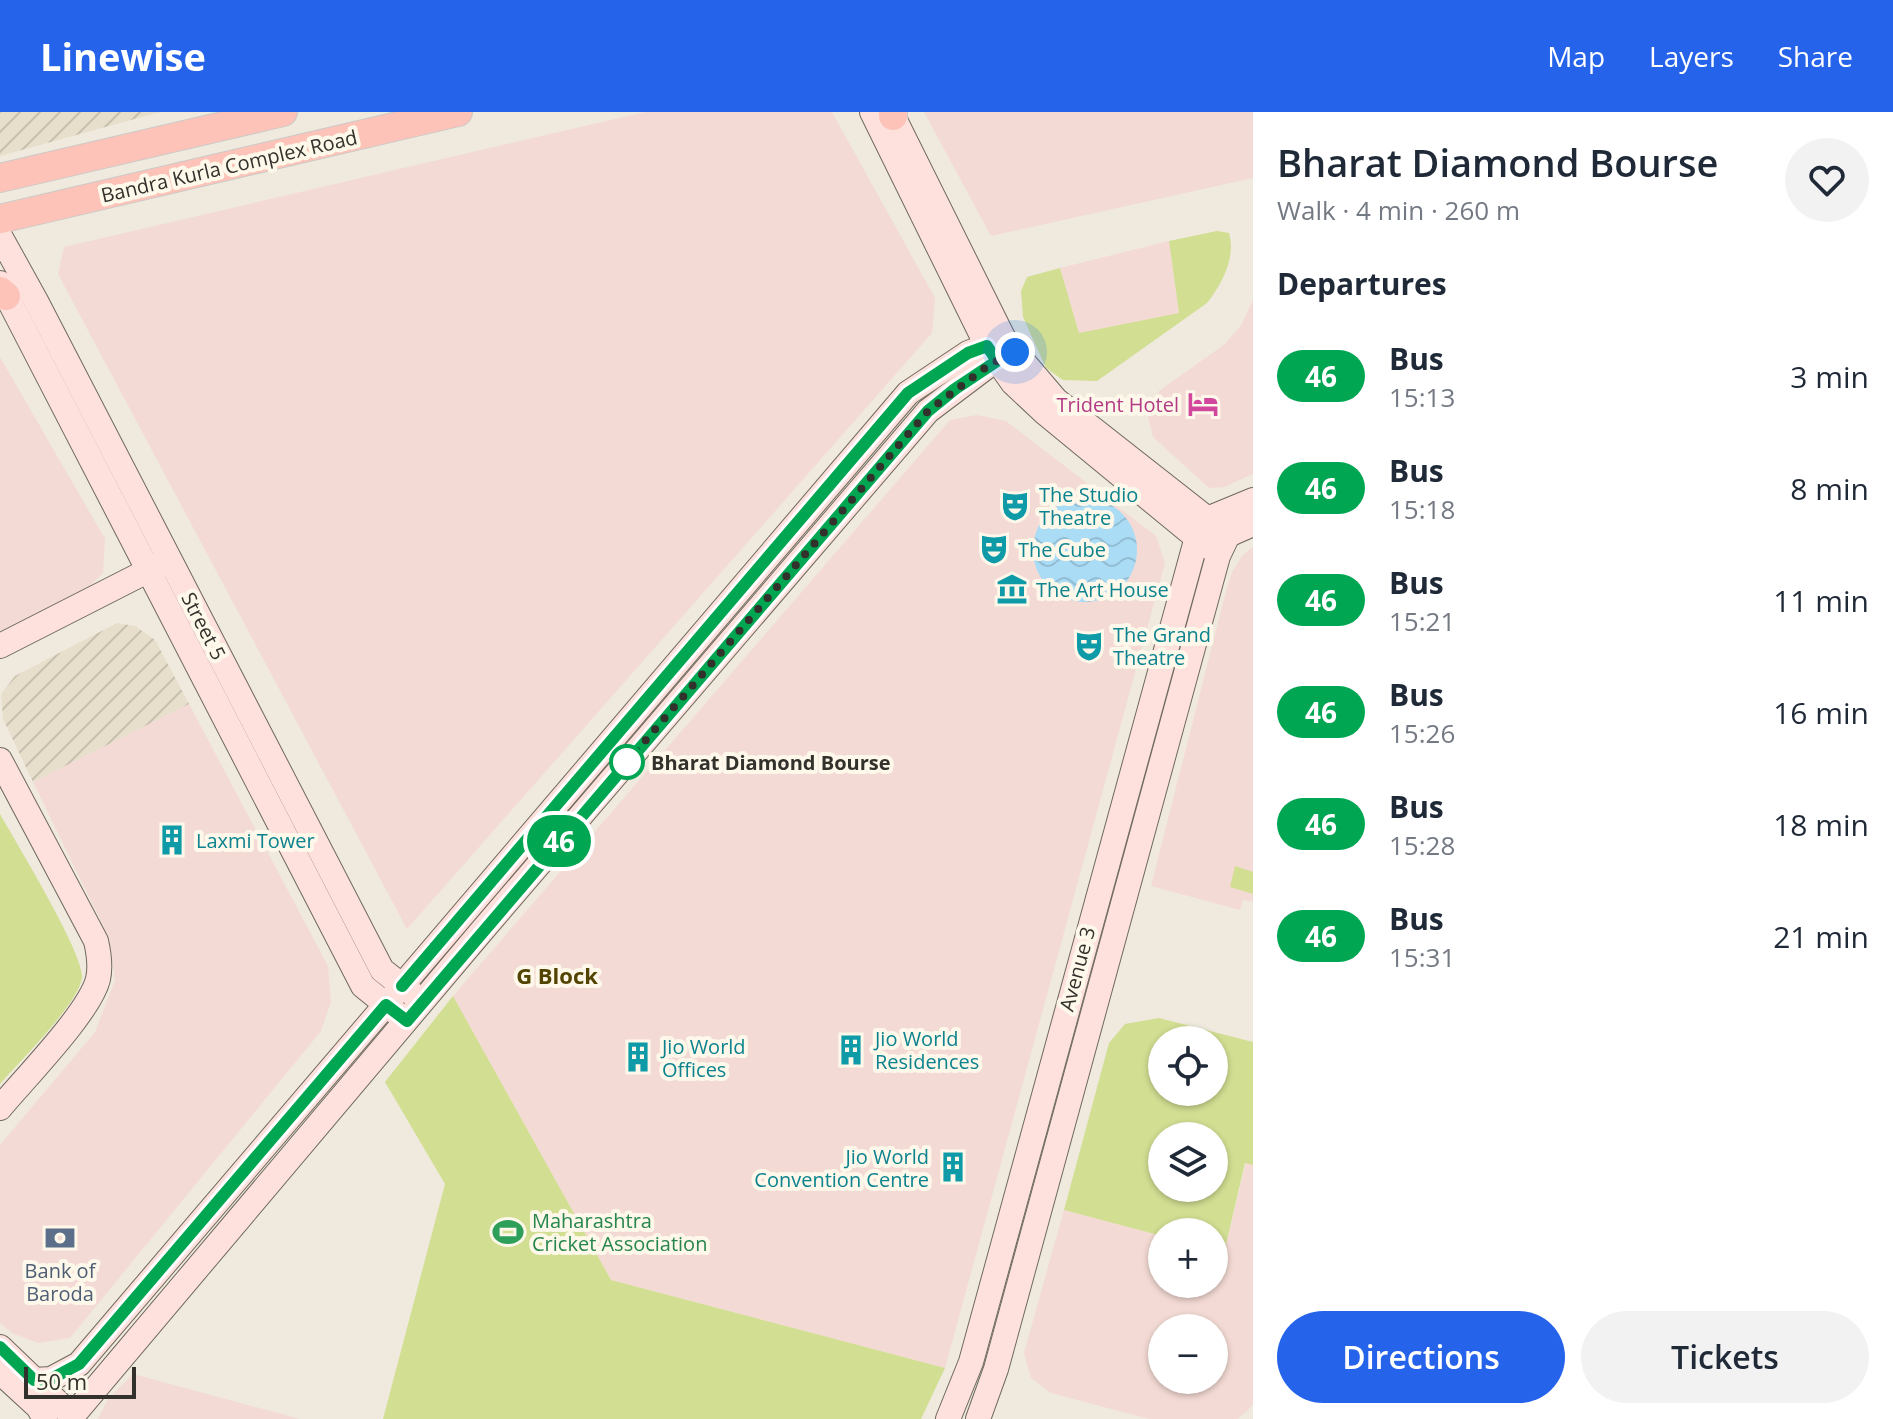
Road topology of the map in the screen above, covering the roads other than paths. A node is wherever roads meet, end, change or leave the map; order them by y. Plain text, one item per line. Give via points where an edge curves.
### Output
1 (283, 112) edge
2 (458, 112) edge
3 (887, 113) edge
4 (0, 178) edge
5 (0, 219) edge
6 (0, 236) edge
7 (2, 290) edge
8 (1001, 349) junction
9 (1253, 500) edge
10 (1253, 524) edge
11 (1202, 528) junction
12 (1223, 546) junction
13 (159, 565) junction
14 (0, 646) edge
15 (0, 760) edge
16 (394, 996) junction
17 (415, 1012) junction
18 (0, 1108) edge
19 (0, 1347) edge
20 (0, 1372) edge
21 (34, 1380) junction
22 (72, 1418) edge
23 (45, 1419) edge
24 (948, 1419) edge
25 (978, 1419) edge

1 - 4 main road, Bandra Kurla Complex Road
2 - 5 main road, Bandra Kurla Complex Road
3 - 8 street
6 - 13 street, Street 5 via 36,301
7 - 13 street, Street 5
8 - 11 street via 1013,383 1045,413
8 - 16 street via 956,360 908,393
8 - 17 street via 928,411
9 - 11 street
10 - 12 street
11 - 12 street
11 - 24 street, Avenue 3 via 971,1362
12 - 25 street, Avenue 3
13 - 14 street
13 - 16 street, Street 5
15 - 18 street via 96,941 100,961 98,979 82,1011
16 - 17 street, Street 5
16 - 21 street via 79,1364 51,1379
17 - 22 street
19 - 21 street
20 - 23 street
21 - 22 street

